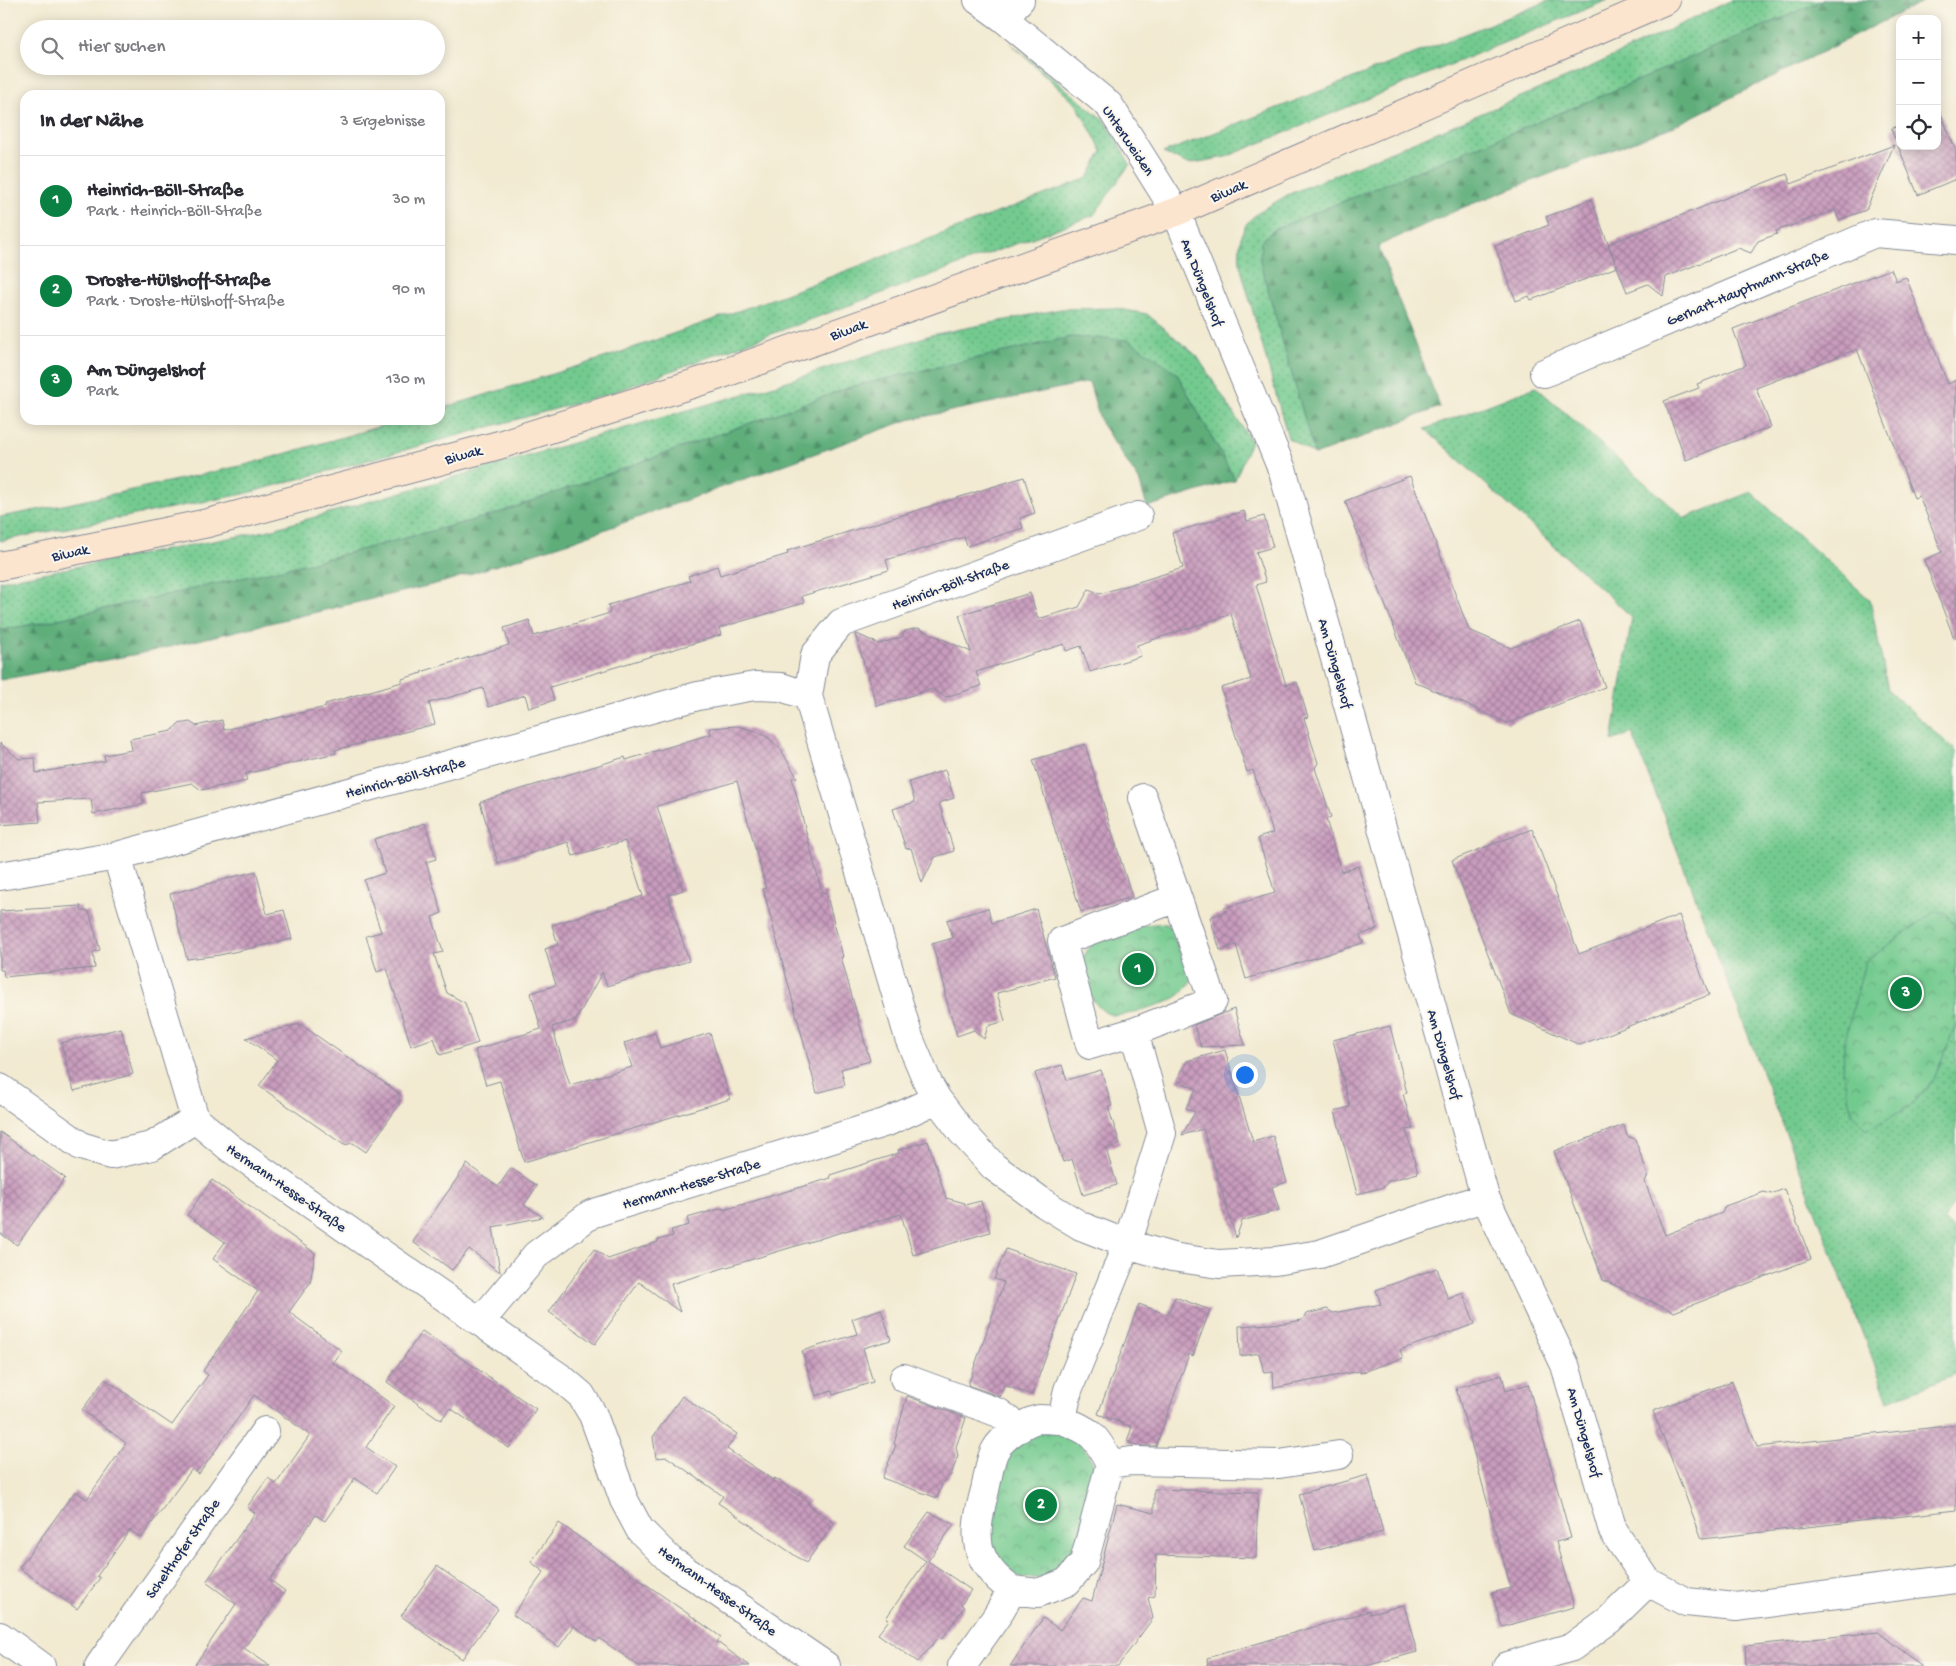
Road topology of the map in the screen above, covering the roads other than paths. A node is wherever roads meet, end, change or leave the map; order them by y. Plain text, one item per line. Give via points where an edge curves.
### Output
1 (978, 0) edge
2 (1666, 0) edge
3 (1011, 9) edge
4 (1176, 212) junction
5 (1956, 240) edge
6 (1544, 373) dead end
7 (1138, 516) dead end
8 (0, 566) edge
9 (808, 696) junction
10 (1143, 798) dead end
11 (117, 856) junction
12 (0, 876) edge
13 (1177, 898) junction
14 (1134, 1032) junction
15 (0, 1088) edge
16 (937, 1099) junction
17 (195, 1119) junction
18 (1485, 1197) junction
19 (1127, 1244) junction
20 (480, 1322) junction
21 (904, 1378) dead end
22 (1062, 1420) junction
23 (1020, 1428) junction
24 (265, 1431) dead end
25 (1339, 1455) dead end
26 (1110, 1464) junction
27 (1956, 1580) edge
28 (1648, 1582) junction
29 (1012, 1590) junction
30 (0, 1636) edge
31 (41, 1666) edge
32 (99, 1666) edge
33 (826, 1666) edge
34 (962, 1666) edge
35 (1507, 1666) edge

1 - 3 street, Unterweiden
2 - 4 street, Biwak
3 - 4 street, Unterweiden via 1109,105
4 - 8 street, Biwak via 708,379 499,445 208,524
4 - 18 street, Am Düngelshof via 1283,472
5 - 6 street, Gerhart-Hauptmann-Straße via 1875,233
7 - 9 street, Heinrich-Böll-Straße via 842,623 814,655
9 - 11 street, Heinrich-Böll-Straße via 781,687 755,686 698,696
9 - 16 street, Heinrich-Böll-Straße via 909,1038
10 - 13 street
11 - 12 street, Heinrich-Böll-Straße
11 - 17 street
13 - 14 street via 1212,1000
13 - 14 street via 1062,941 1090,1045
14 - 19 street via 1162,1133
15 - 17 street via 82,1146 110,1155 152,1146
16 - 19 street, Heinrich-Böll-Straße via 994,1167 1081,1226
16 - 20 street, Hermann-Hesse-Straße via 887,1122 590,1214 536,1255
17 - 20 street, Hermann-Hesse-Straße via 230,1148
18 - 19 street, Heinrich-Böll-Straße via 1320,1254 1275,1261 1219,1264 1172,1257
18 - 28 street, Am Düngelshof via 1565,1365 1613,1531
19 - 22 street via 1068,1390
20 - 33 street, Hermann-Hesse-Straße via 562,1378 581,1395 593,1415 624,1500 640,1530 670,1560
21 - 23 street via 999,1413
22 - 23 street via 1037,1419
22 - 26 street via 1086,1429 1101,1446
23 - 29 street via 996,1450 978,1516 977,1545 985,1564 996,1579
24 - 32 street, Schelthofer Straße
25 - 26 street via 1279,1464 1131,1461
26 - 29 street via 1084,1562 1067,1582 1038,1594
27 - 28 street, Am Düngelshof via 1736,1607 1686,1602
28 - 35 street via 1609,1620 1572,1647
29 - 34 street
30 - 31 street

